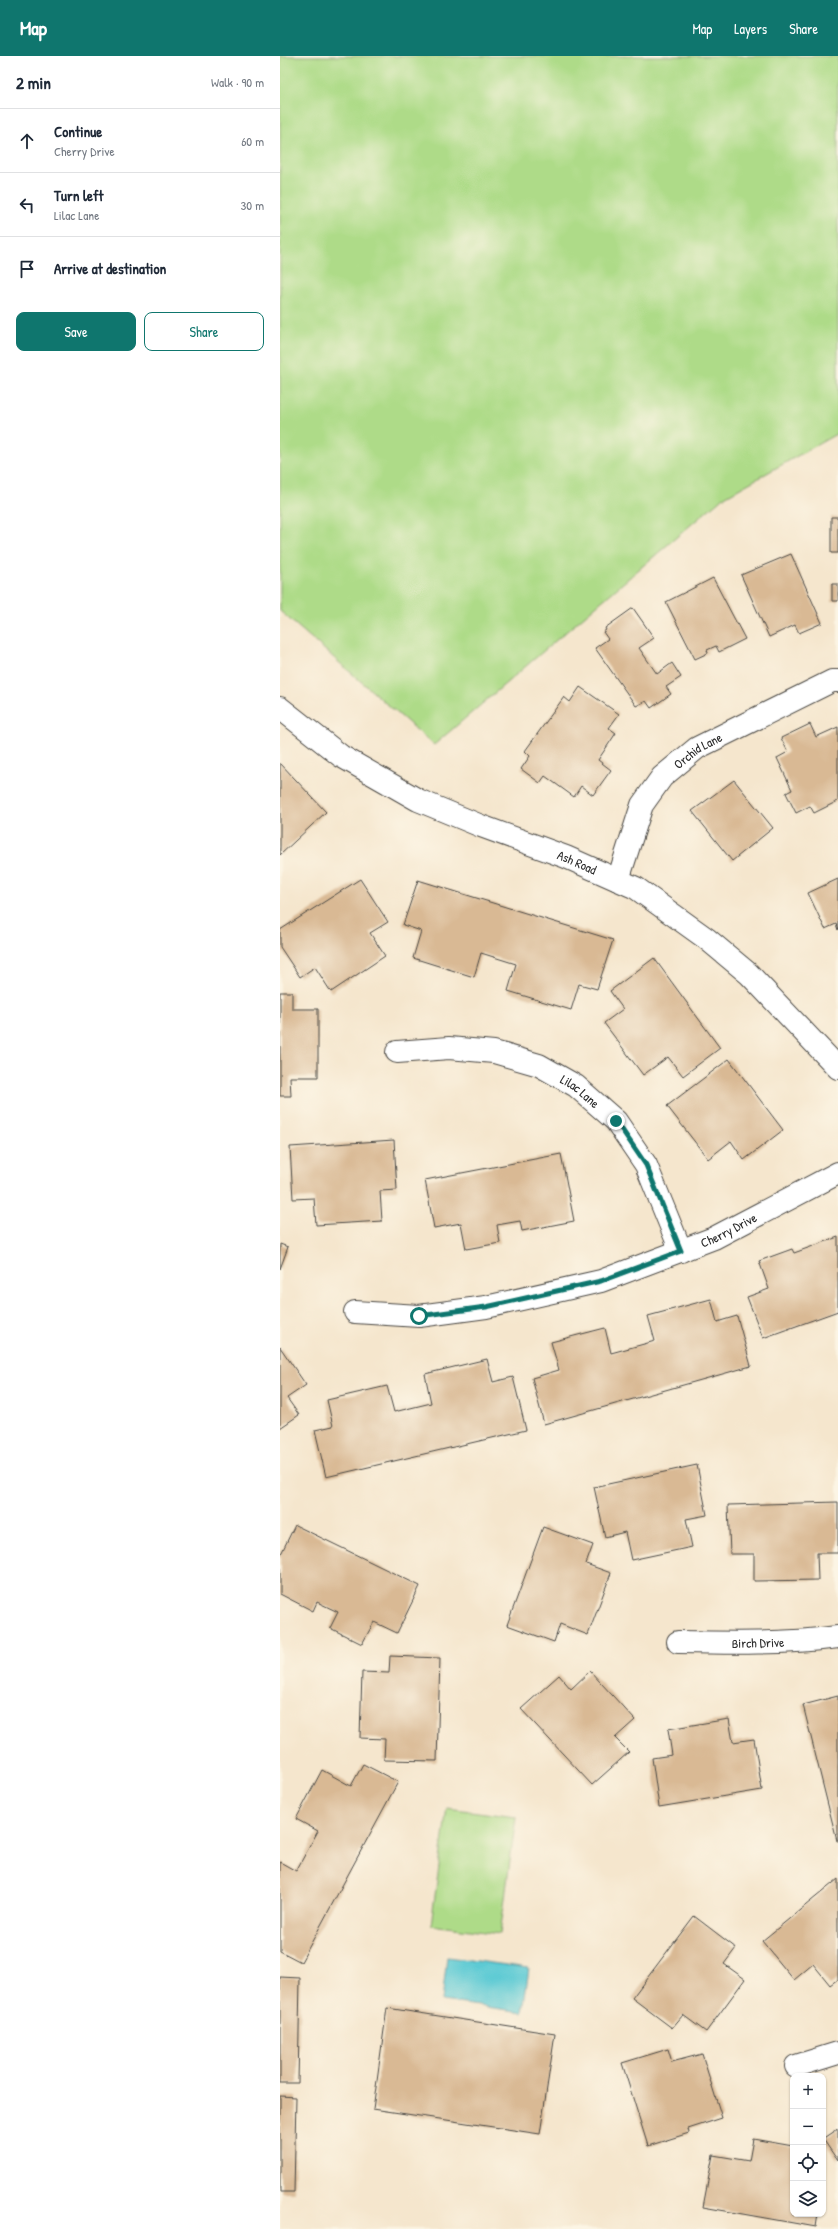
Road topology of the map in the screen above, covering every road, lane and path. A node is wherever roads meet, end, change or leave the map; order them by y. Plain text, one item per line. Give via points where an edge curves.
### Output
1 (838, 680) edge
2 (280, 708) edge
3 (618, 880) junction
4 (398, 1052) dead end
5 (838, 1068) edge
6 (838, 1173) edge
7 (681, 1251) junction
8 (355, 1312) dead end
9 (838, 1638) edge
10 (678, 1642) dead end
11 (838, 2053) edge
12 (796, 2066) dead end

1 - 3 street, Orchid Lane via 697,748 662,777 642,805
2 - 3 street, Ash Road via 341,756 418,800 566,857
3 - 5 street, Ash Road via 636,888 707,939 749,974
4 - 7 street, Lilac Lane via 449,1048 494,1052 539,1065 576,1086 616,1121 646,1165
6 - 7 street, Cherry Drive via 714,1238
7 - 8 street, Cherry Drive via 601,1281 486,1307 419,1316
9 - 10 street, Birch Drive via 737,1643
11 - 12 street

